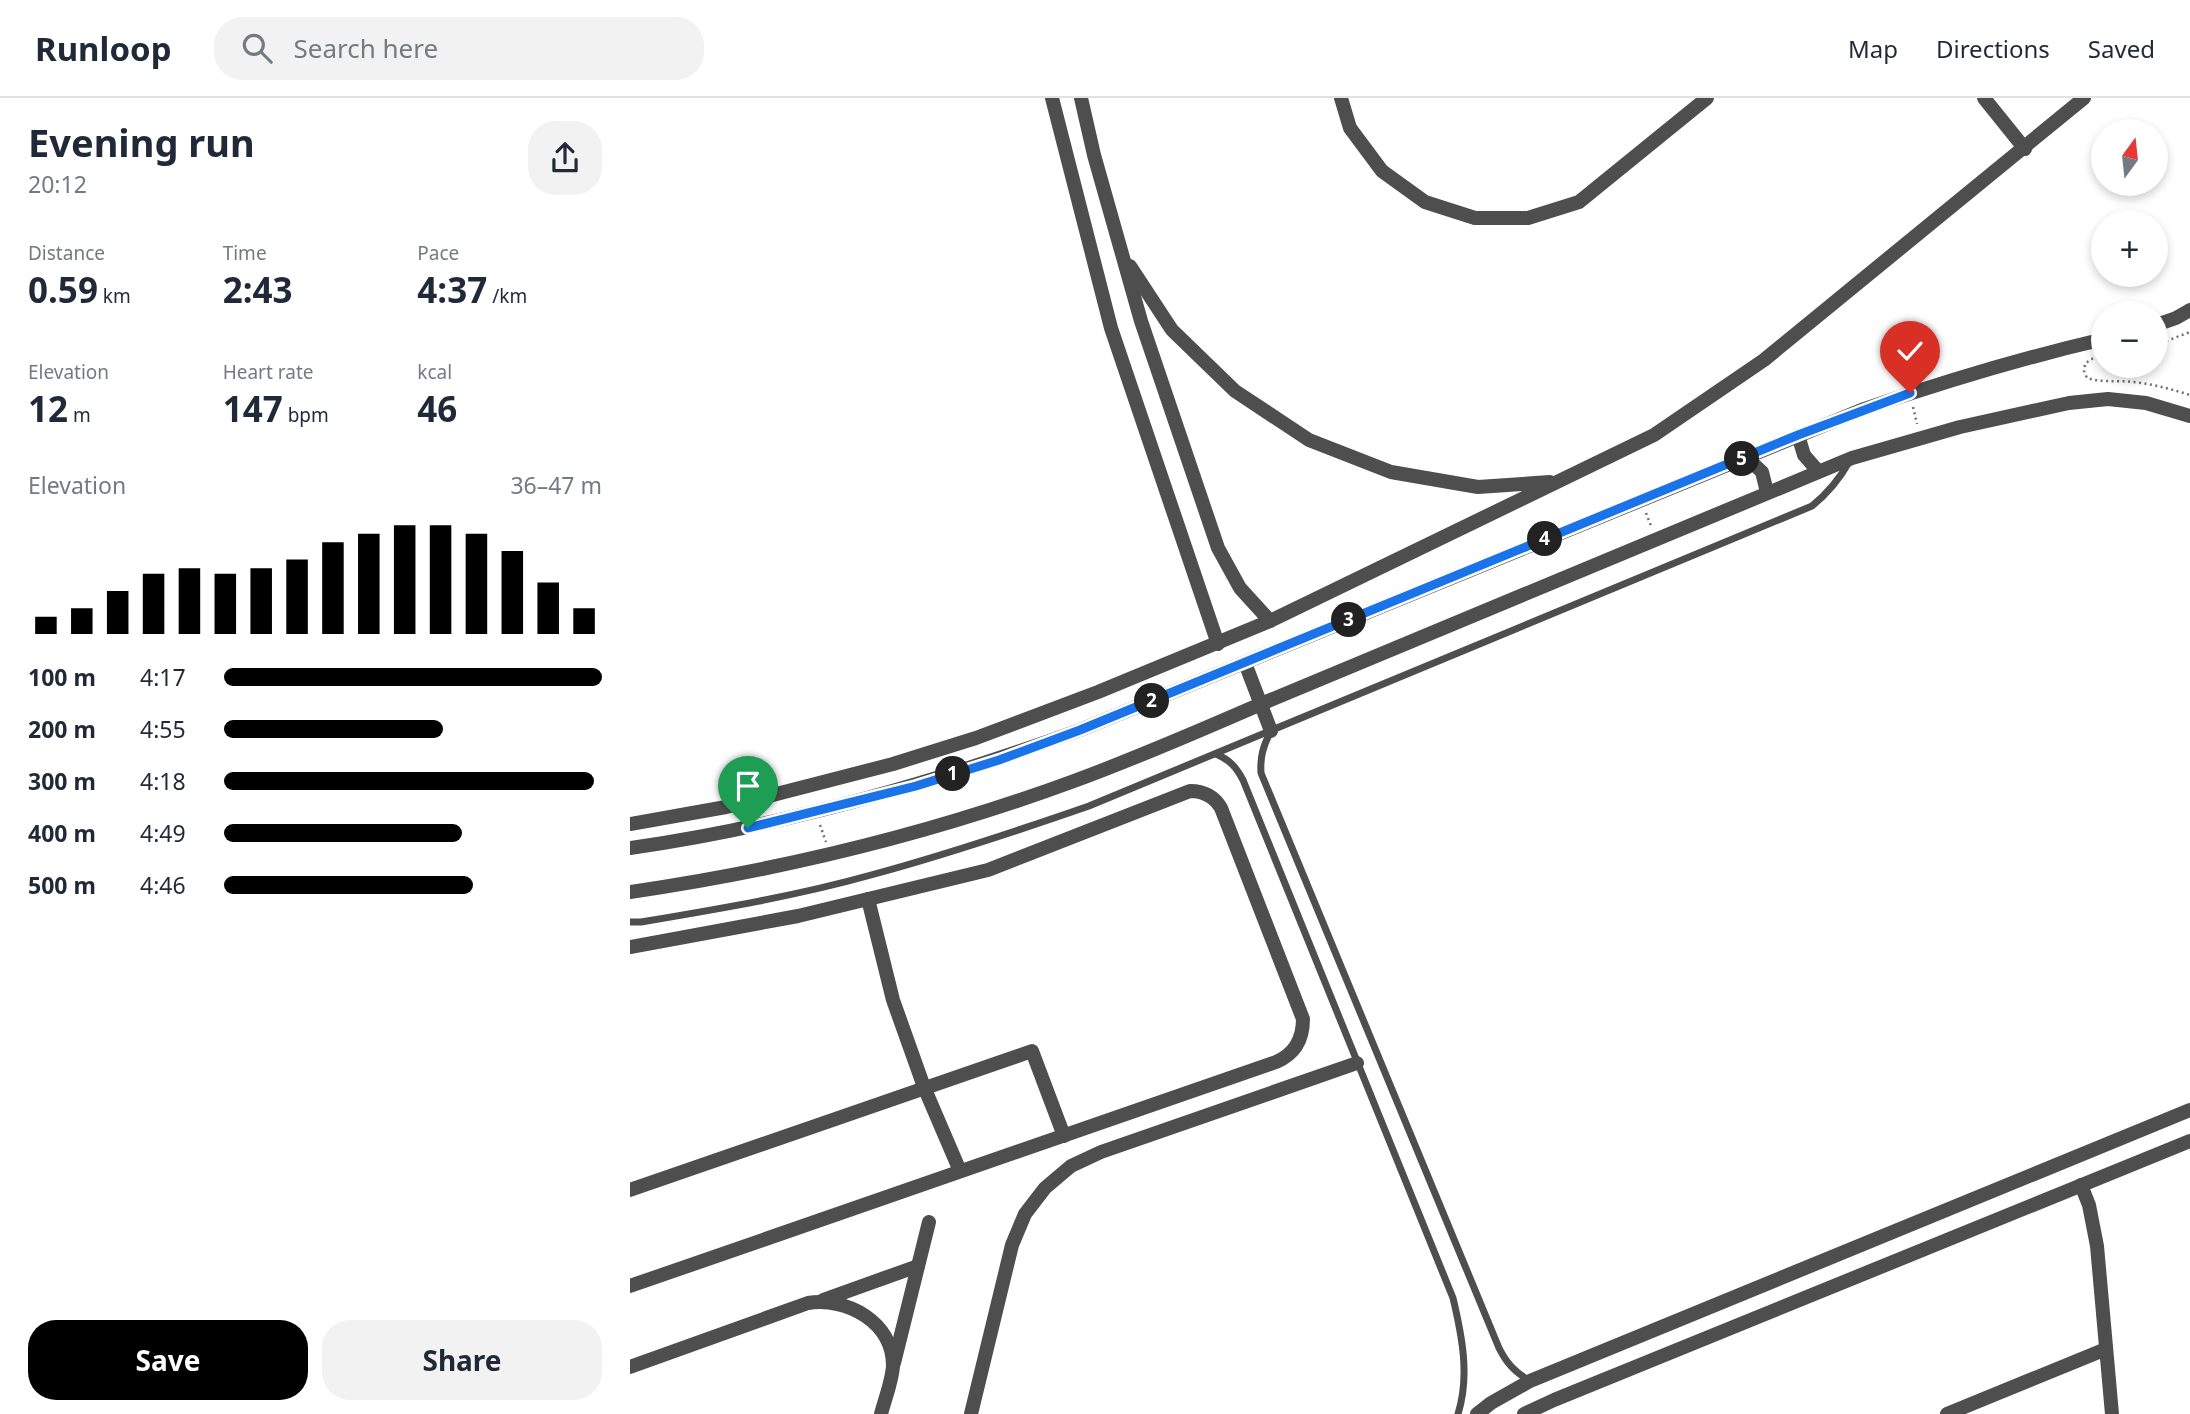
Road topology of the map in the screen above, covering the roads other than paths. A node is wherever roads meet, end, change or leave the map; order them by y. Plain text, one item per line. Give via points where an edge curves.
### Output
1 (1052, 98) edge
2 (1081, 98) edge
3 (1340, 98) edge
4 (1707, 98) edge
5 (1984, 98) edge
6 (2084, 98) edge
7 (2025, 149) junction
8 (1123, 256) junction
9 (2190, 310) edge
10 (2168, 321) edge
11 (2091, 342) edge
12 (2190, 416) edge
13 (1798, 435) junction
14 (1746, 457) junction
15 (1852, 458) junction
16 (1818, 471) junction
17 (1558, 482) junction
18 (1768, 492) junction
19 (1270, 621) junction
20 (1218, 644) junction
21 (1245, 663) junction
22 (1261, 704) junction
23 (1270, 731) junction
24 (1216, 754) junction
25 (630, 824) edge
26 (630, 848) edge
27 (630, 892) edge
28 (868, 899) junction
29 (630, 922) edge
30 (630, 947) edge
31 (1357, 1063) junction
32 (924, 1087) junction
33 (2190, 1110) edge
34 (1065, 1136) junction
35 (2190, 1141) edge
36 (960, 1171) junction
37 (2081, 1185) junction
38 (630, 1190) edge
39 (929, 1222) dead end
40 (918, 1266) junction
41 (630, 1286) edge
42 (819, 1301) junction
43 (2106, 1349) junction
44 (630, 1367) edge
45 (893, 1368) junction
46 (1530, 1381) junction
47 (881, 1414) edge
48 (971, 1414) edge
49 (1458, 1414) edge
50 (1477, 1414) edge
51 (1524, 1414) edge
52 (1947, 1414) edge
53 (2112, 1414) edge

1 - 20 street via 1111,328
2 - 8 street
3 - 4 street via 1350,128 1382,171 1425,202 1475,218 1528,218 1579,202
5 - 7 street
6 - 7 street
7 - 17 street via 1764,360 1654,435
8 - 17 street via 1172,330 1235,391 1309,440 1391,472 1454,483 1478,487
8 - 19 street via 1218,548 1240,588
9 - 10 street
11 - 13 street via 1910,393
12 - 15 street via 2146,403 2108,399 2069,403
13 - 14 street
13 - 16 street via 1804,456
14 - 18 street via 1762,472
14 - 21 street
15 - 16 street
15 - 23 lane via 1828,493 1812,506
16 - 18 street
17 - 19 street
18 - 22 street
19 - 20 street
20 - 25 street via 976,738 893,764 726,807
21 - 22 street
21 - 26 street via 1080,730 916,786 748,828
22 - 23 street
22 - 27 street via 1073,782 976,814 829,854
23 - 24 lane
23 - 46 lane via 1262,751 1261,773 1499,1348 1511,1368
24 - 29 lane via 1089,806 881,873 755,902
24 - 31 lane via 1228,759 1243,780
28 - 30 street
28 - 32 street via 893,1000
28 - 34 street via 988,870 1190,791 1218,802 1303,1018 1299,1042 1276,1062
31 - 48 street via 1101,1152 1071,1166 1045,1188 1025,1214 1012,1245
31 - 49 lane via 1453,1298 1462,1334 1464,1371
32 - 34 street via 1032,1051
32 - 36 street
32 - 38 street
33 - 46 street
34 - 36 street
35 - 37 street
36 - 41 street
37 - 43 street via 2094,1225
37 - 51 street
39 - 40 street
40 - 42 street
40 - 45 street
42 - 44 street
42 - 45 street via 853,1308 871,1320 884,1337
43 - 52 street
43 - 53 street
45 - 47 street
46 - 50 street

